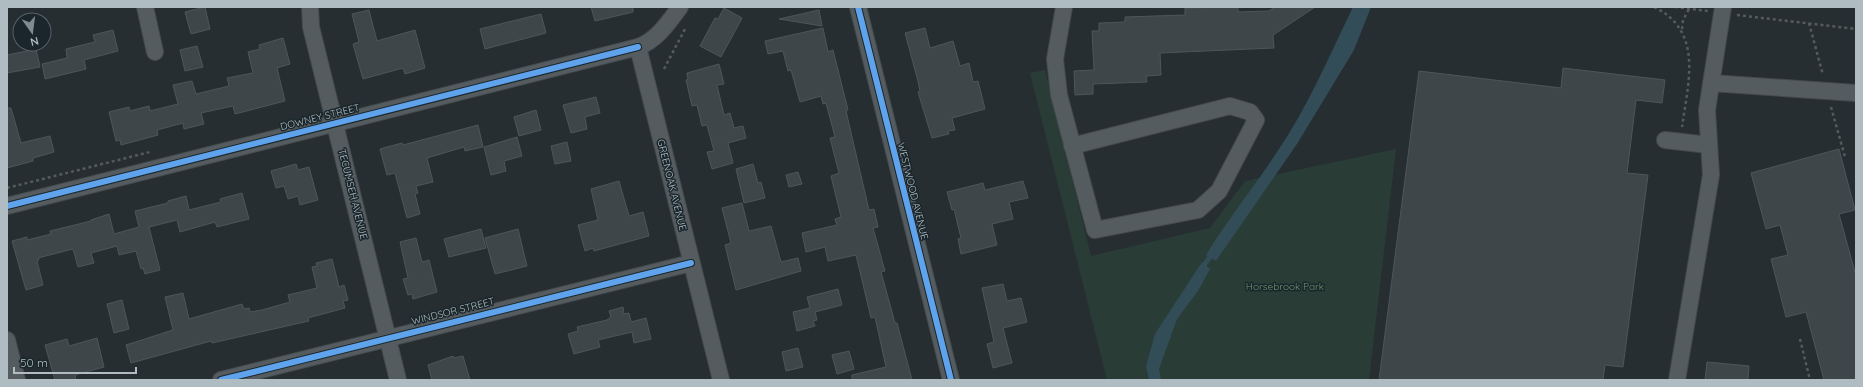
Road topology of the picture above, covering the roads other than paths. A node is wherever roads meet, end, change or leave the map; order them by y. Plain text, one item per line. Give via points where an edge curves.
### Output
1 (145, 7) edge
2 (310, 7) edge
3 (680, 7) edge
4 (858, 7) edge
5 (1064, 7) edge
6 (1722, 10) edge
7 (638, 47) junction
8 (156, 52) dead end
9 (1711, 83) junction
10 (1856, 93) edge
11 (335, 123) junction
12 (1673, 141) road end
13 (1709, 145) junction
14 (1072, 146) junction
15 (7, 206) edge
16 (691, 263) junction
17 (388, 338) junction
18 (7, 340) edge
19 (17, 380) edge
20 (221, 380) edge
21 (398, 380) edge
22 (721, 380) edge
23 (951, 380) edge
24 (1677, 380) edge

1 - 8 street
2 - 11 street, TECUMSEH AVENUE via 311,27
3 - 7 street via 649,43
4 - 23 street, WESTWOOD AVENUE
5 - 14 street via 1055,59 1059,95
6 - 9 street
7 - 11 street, DOWNEY STREET
7 - 16 street, GREENOAK AVENUE
9 - 10 street
9 - 13 street via 1707,110
11 - 15 street, DOWNEY STREET
11 - 17 street, TECUMSEH AVENUE
12 - 13 street
13 - 24 street via 1711,175
14 - 14 street via 1095,230 1198,210 1219,191 1256,120 1250,112 1230,106
16 - 17 street, WINDSOR STREET
16 - 22 street, GREENOAK AVENUE
17 - 20 street, WINDSOR STREET
17 - 21 street, TECUMSEH AVENUE
18 - 19 street

